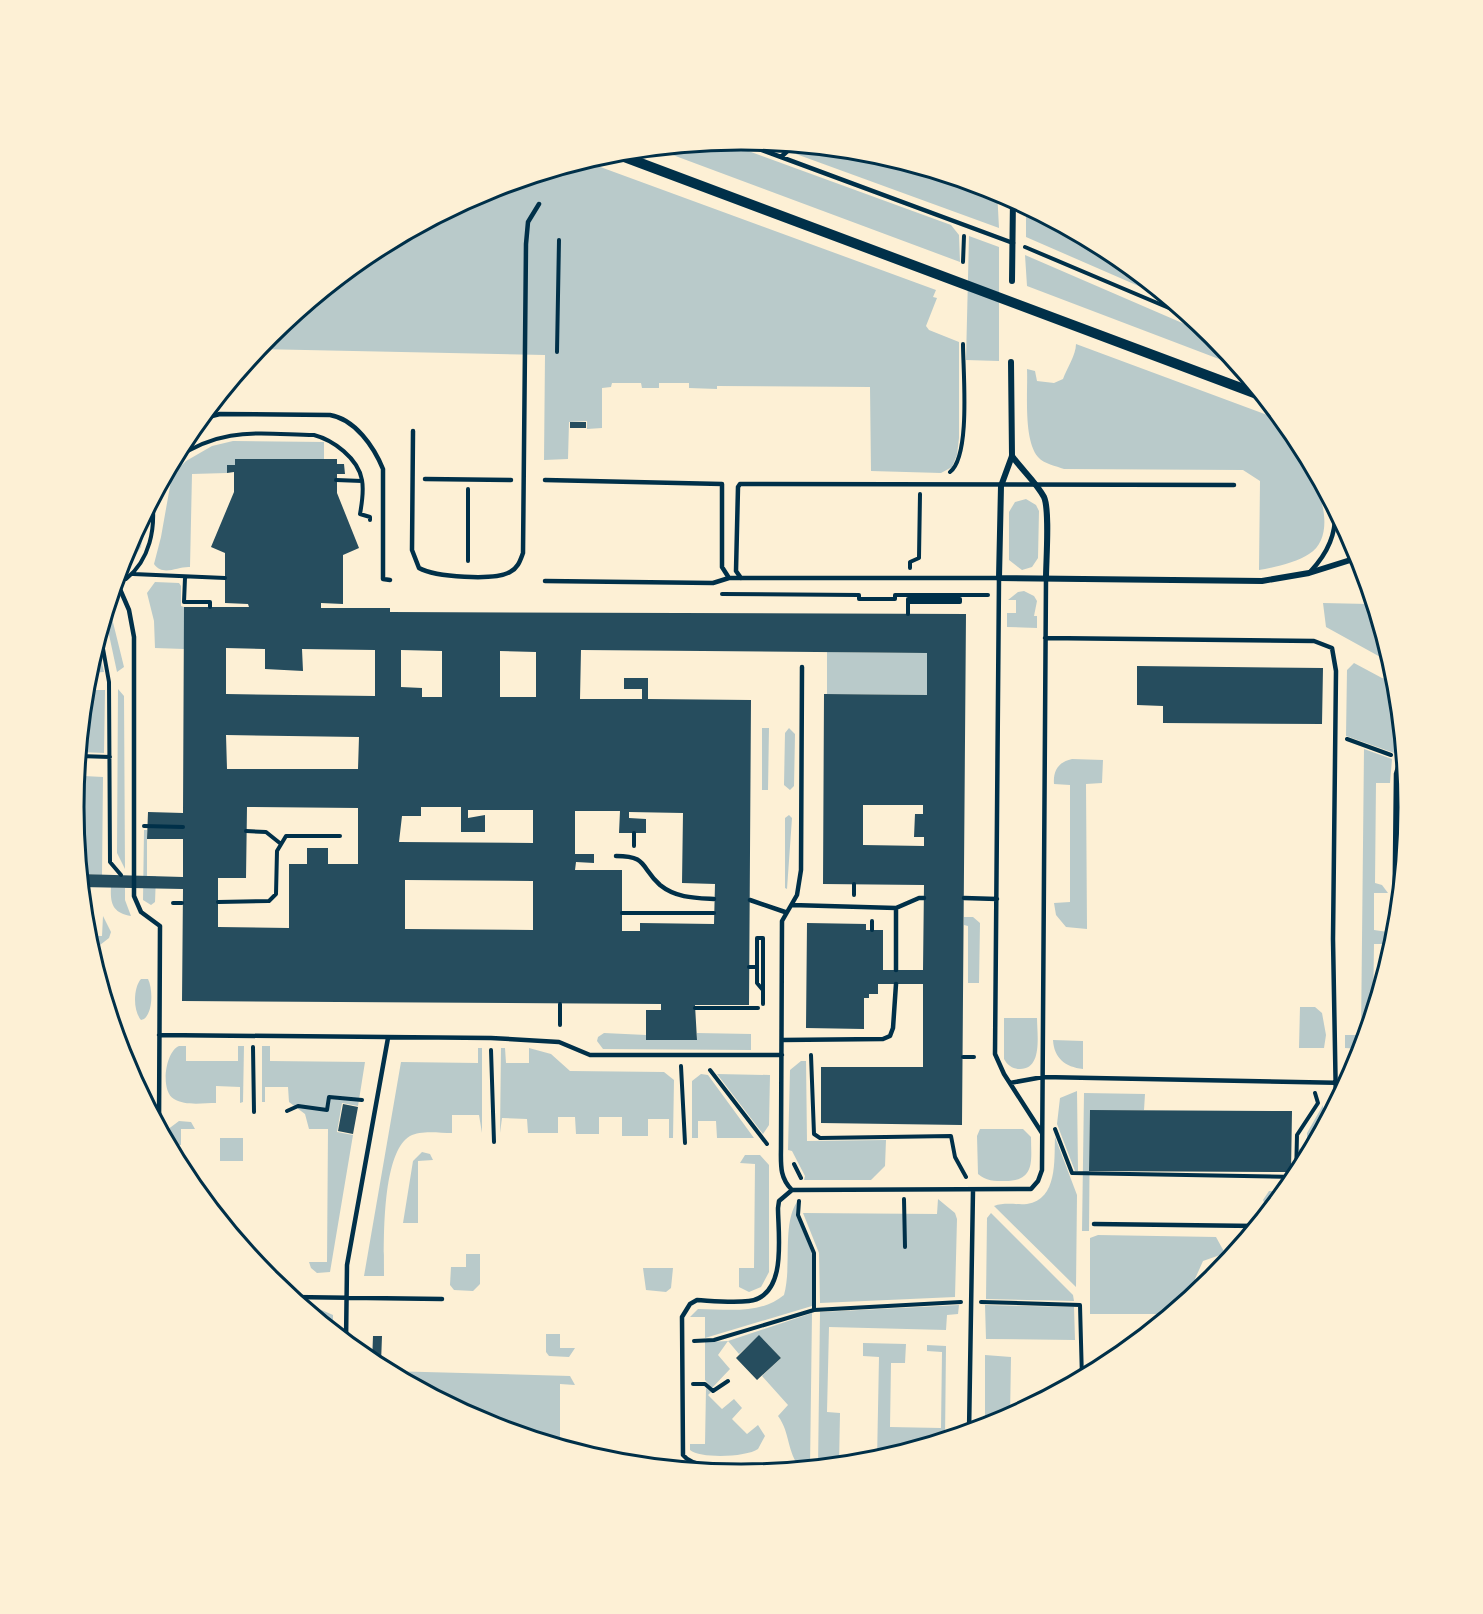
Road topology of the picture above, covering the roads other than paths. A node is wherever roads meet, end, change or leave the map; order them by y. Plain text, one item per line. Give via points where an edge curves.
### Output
1 (763, 150) edge
2 (787, 151) edge
3 (781, 157) junction
4 (630, 159) edge
5 (539, 204) dead end
6 (1013, 209) edge
7 (1013, 243) junction
8 (1011, 281) dead end
9 (1011, 362) dead end
10 (1251, 392) edge
11 (214, 416) edge
12 (413, 431) dead end
13 (1012, 456) junction
14 (384, 479) junction
15 (390, 479) dead end
16 (425, 479) dead end
17 (511, 480) dead end
18 (545, 480) dead end
19 (1036, 484) junction
20 (1234, 485) dead end
21 (1001, 486) junction
22 (1334, 522) edge
23 (1351, 561) edge
24 (1309, 573) junction
25 (729, 578) junction
26 (999, 578) junction
27 (1046, 578) junction
28 (743, 579) junction
29 (390, 580) dead end
30 (544, 581) dead end
31 (121, 591) edge
32 (1045, 638) junction
33 (802, 667) dead end
34 (1398, 771) edge
35 (616, 856) dead end
36 (1395, 878) edge
37 (924, 898) dead end
38 (964, 898) dead end
39 (714, 899) dead end
40 (997, 899) junction
41 (750, 900) dead end
42 (792, 905) junction
43 (896, 908) junction
44 (785, 912) junction
45 (896, 970) dead end
46 (896, 984) dead end
47 (159, 1035) junction
48 (388, 1038) junction
49 (782, 1040) junction
50 (782, 1055) junction
51 (1043, 1077) junction
52 (1010, 1083) junction
53 (1337, 1083) joint
54 (159, 1111) edge
55 (1042, 1133) junction
56 (792, 1190) junction
57 (973, 1190) junction
58 (1094, 1224) dead end
59 (1248, 1226) edge
60 (304, 1297) edge
61 (346, 1298) junction
62 (442, 1299) dead end
63 (346, 1333) edge
64 (969, 1424) edge
65 (692, 1462) edge

1 - 3 lane
2 - 3 lane
3 - 7 lane
4 - 10 street
5 - 12 lane via 528,222 526,244 523,553 519,564 509,573 439,575 419,568 412,550
6 - 7 street
7 - 8 street
9 - 13 street
11 - 14 lane via 338,416 353,426 378,456
13 - 19 street
13 - 21 street
14 - 15 lane
14 - 29 lane via 383,579
16 - 17 lane
18 - 25 lane via 722,484 722,567
19 - 20 lane
19 - 21 lane
19 - 27 street via 1046,502
21 - 26 street
21 - 28 lane via 740,484 736,572
22 - 24 lane via 1332,539
23 - 24 street
24 - 27 street via 1262,581
25 - 28 lane
25 - 30 lane via 713,583
26 - 27 street
26 - 28 lane
26 - 40 lane
27 - 32 lane
31 - 47 lane via 134,637 136,904 160,926
32 - 51 lane
32 - 53 lane via 1324,643 1332,648 1336,660 1333,939
33 - 42 lane via 801,870
34 - 36 lane
35 - 39 lane via 642,860 660,884 675,894
37 - 43 lane
38 - 40 lane
40 - 52 lane via 995,1054
41 - 44 lane
42 - 43 lane
42 - 44 lane
43 - 45 lane
44 - 49 lane
46 - 49 lane via 893,1028 884,1039
47 - 48 lane
47 - 54 lane
48 - 50 lane via 559,1042 590,1055
48 - 61 lane via 347,1265
49 - 50 lane
50 - 56 lane via 781,1174
51 - 52 lane
51 - 53 lane
51 - 55 lane
52 - 55 lane
55 - 57 lane via 1042,1170 1031,1189
56 - 57 lane
56 - 65 lane via 779,1201 778,1258 773,1283 761,1297 750,1301 698,1300 690,1304 682,1317 681,1450
57 - 64 lane
58 - 59 lane
60 - 61 lane
61 - 62 lane
61 - 63 lane

